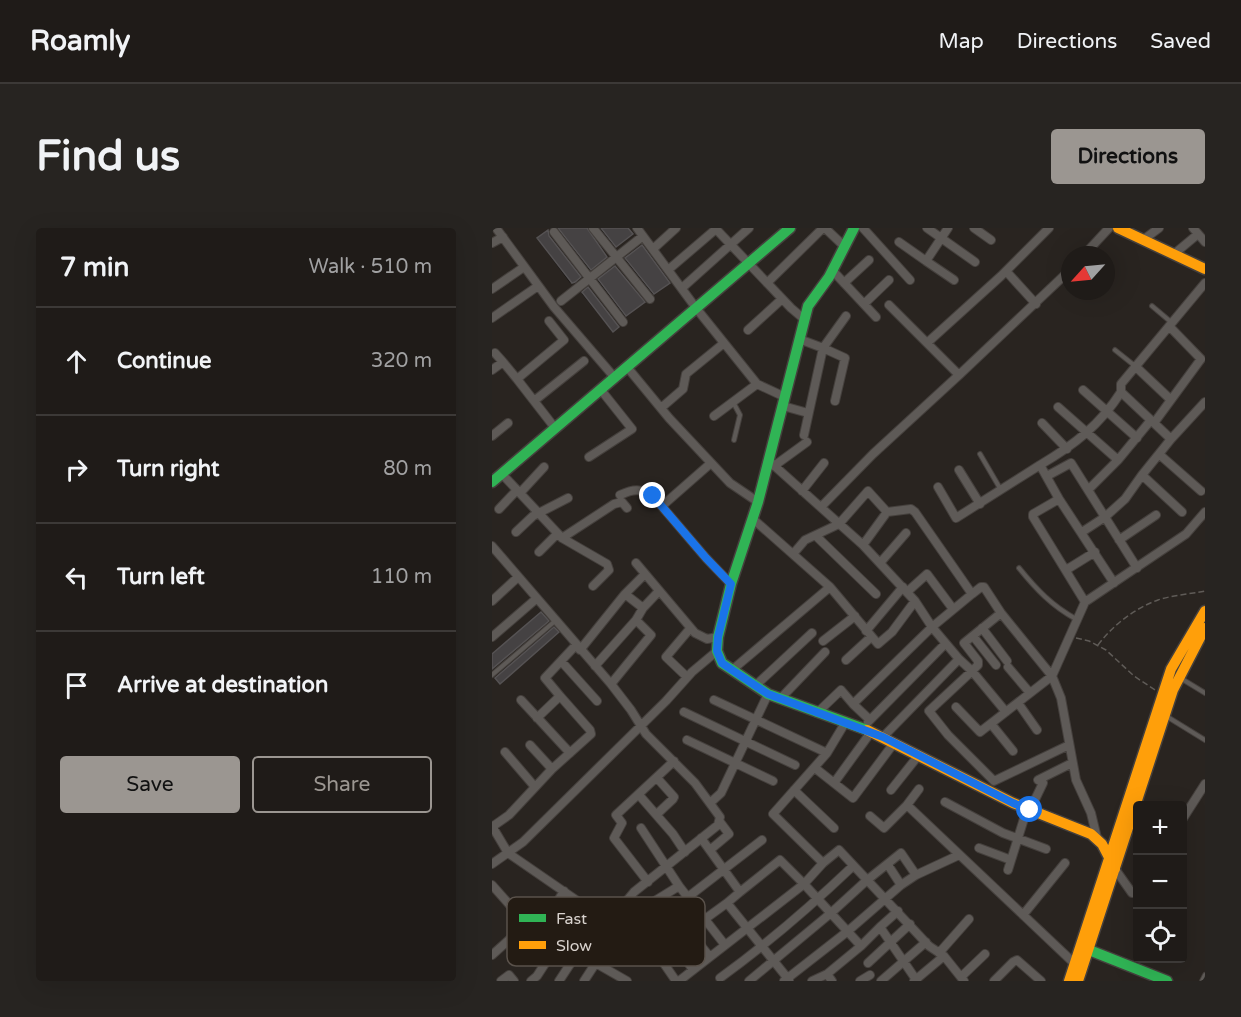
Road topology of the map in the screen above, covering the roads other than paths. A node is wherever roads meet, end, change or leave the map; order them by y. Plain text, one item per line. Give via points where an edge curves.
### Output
1 (496, 228) edge
2 (593, 228) edge
3 (676, 228) edge
4 (715, 228) edge
5 (749, 228) edge
6 (790, 228) edge
7 (824, 228) edge
8 (854, 228) edge
9 (863, 228) edge
10 (927, 228) edge
11 (948, 228) edge
12 (974, 228) edge
13 (1049, 228) edge
14 (1109, 228) edge
15 (1118, 228) edge
16 (1159, 228) edge
17 (640, 231) edge
18 (1195, 231) edge
19 (554, 232) dead end
20 (502, 237) junction
21 (941, 238) junction
22 (991, 240) dead end
23 (1143, 240) junction
24 (899, 242) dead end
25 (1205, 242) edge
26 (492, 243) edge
27 (731, 244) junction
28 (844, 246) junction
29 (1092, 246) edge
30 (653, 249) junction
31 (1174, 254) junction
32 (617, 258) junction
33 (869, 260) dead end
34 (926, 261) junction
35 (975, 262) dead end
36 (750, 264) junction
37 (524, 267) junction
38 (668, 270) junction
39 (832, 270) junction
40 (1205, 270) edge
41 (1006, 271) junction
42 (590, 279) junction
43 (1061, 279) edge
44 (890, 280) dead end
45 (910, 280) dead end
46 (954, 280) dead end
47 (767, 283) junction
48 (844, 283) junction
49 (1205, 283) edge
50 (538, 286) junction
51 (682, 288) junction
52 (492, 289) edge
53 (650, 299) dead end
54 (782, 299) junction
55 (561, 302) dead end
56 (864, 304) junction
57 (1035, 304) junction
58 (889, 305) dead end
59 (1152, 306) dead end
60 (696, 308) junction
61 (846, 316) dead end
62 (876, 317) dead end
63 (492, 318) edge
64 (804, 320) junction
65 (549, 321) dead end
66 (623, 322) dead end
67 (1170, 324) junction
68 (748, 330) dead end
69 (799, 339) junction
70 (724, 343) junction
71 (927, 343) junction
72 (823, 348) junction
73 (1115, 350) dead end
74 (495, 353) dead end
75 (1203, 357) edge
76 (584, 361) dead end
77 (503, 362) junction
78 (1135, 366) junction
79 (627, 368) junction
80 (492, 370) edge
81 (959, 375) junction
82 (615, 378) junction
83 (517, 379) junction
84 (757, 384) junction
85 (601, 390) junction
86 (1083, 390) dead end
87 (1121, 392) junction
88 (1170, 399) junction
89 (534, 401) junction
90 (835, 401) dead end
91 (733, 402) junction
92 (784, 402) junction
93 (1058, 407) dead end
94 (1203, 407) edge
95 (661, 408) junction
96 (1108, 412) junction
97 (808, 413) junction
98 (714, 416) dead end
99 (1152, 422) junction
100 (508, 423) dead end
101 (1042, 423) dead end
102 (555, 428) junction
103 (1087, 433) junction
104 (493, 434) edge
105 (1137, 438) junction
106 (1171, 439) junction
107 (734, 440) dead end
108 (1066, 449) junction
109 (980, 454) dead end
110 (1160, 455) junction
111 (589, 457) dead end
112 (1118, 460) junction
113 (711, 463) junction
114 (824, 463) dead end
115 (772, 464) junction
116 (1040, 465) junction
117 (544, 467) dead end
118 (959, 470) dead end
119 (1142, 475) junction
120 (1047, 476) junction
121 (495, 478) edge
122 (938, 487) dead end
123 (802, 490) junction
124 (1001, 490) junction
125 (1088, 490) junction
126 (518, 491) junction
127 (1201, 491) dead end
128 (620, 495) dead end
129 (567, 498) dead end
130 (1059, 499) junction
131 (758, 502) junction
132 (980, 504) junction
133 (662, 506) junction
134 (821, 507) junction
135 (627, 508) dead end
136 (499, 509) dead end
137 (539, 512) junction
138 (887, 512) junction
139 (1182, 512) dead end
140 (1205, 512) edge
141 (1156, 515) dead end
142 (1106, 517) junction
143 (753, 519) junction
144 (839, 524) junction
145 (516, 532) dead end
146 (906, 532) dead end
147 (1082, 532) junction
148 (560, 536) junction
149 (816, 536) junction
150 (1119, 540) junction
151 (863, 545) junction
152 (492, 546) edge
153 (539, 552) dead end
154 (1095, 552) junction
155 (793, 554) junction
156 (495, 557) edge
157 (636, 563) dead end
158 (880, 563) junction
159 (1019, 568) dead end
160 (1137, 568) junction
161 (1066, 570) junction
162 (645, 574) junction
163 (518, 577) junction
164 (1114, 583) junction
165 (731, 584) junction
166 (593, 586) dead end
167 (830, 587) junction
168 (905, 590) junction
169 (659, 591) junction
170 (625, 594) junction
171 (876, 594) dead end
172 (972, 594) junction
173 (536, 599) junction
174 (492, 601) edge
175 (915, 602) junction
176 (1085, 602) junction
177 (644, 608) junction
178 (953, 609) junction
179 (1205, 611) edge
180 (1000, 613) junction
181 (855, 616) junction
182 (1076, 619) junction
183 (636, 620) junction
184 (555, 621) junction
185 (932, 627) junction
186 (982, 628) junction
187 (1200, 630) edge
188 (688, 631) dead end
189 (812, 633) dead end
190 (868, 634) junction
191 (973, 636) junction
192 (718, 637) junction
193 (492, 638) edge
194 (823, 641) dead end
195 (945, 644) junction
196 (578, 647) junction
197 (717, 651) junction
198 (825, 652) dead end
199 (959, 659) junction
200 (846, 660) dead end
201 (561, 661) junction
202 (996, 665) dead end
203 (595, 666) junction
204 (732, 670) junction
205 (972, 671) junction
206 (492, 675) edge
207 (1052, 676) junction
208 (1179, 676) junction
209 (687, 677) junction
210 (610, 684) junction
211 (754, 686) junction
212 (1030, 693) junction
213 (1205, 693) edge
214 (768, 694) junction
215 (560, 696) junction
216 (781, 698) junction
217 (521, 700) dead end
218 (714, 700) dead end
219 (597, 701) dead end
220 (854, 704) junction
221 (1018, 704) junction
222 (956, 707) dead end
223 (684, 712) dead end
224 (1006, 712) junction
225 (817, 713) junction
226 (1162, 713) junction
227 (537, 718) junction
228 (757, 719) junction
229 (845, 723) junction
230 (640, 724) junction
231 (992, 724) junction
232 (868, 727) junction
233 (1038, 730) dead end
234 (883, 737) junction
235 (687, 740) dead end
236 (1205, 740) edge
237 (746, 742) junction
238 (894, 743) junction
239 (530, 745) dead end
240 (1069, 745) junction
241 (1013, 751) dead end
242 (505, 752) dead end
243 (570, 753) junction
244 (827, 753) junction
245 (918, 756) junction
246 (674, 761) junction
247 (736, 763) junction
248 (1071, 763) junction
249 (795, 765) dead end
250 (815, 768) junction
251 (552, 769) junction
252 (657, 778) junction
253 (773, 781) dead end
254 (834, 783) junction
255 (1205, 784) edge
256 (992, 786) junction
257 (535, 787) junction
258 (920, 789) dead end
259 (794, 790) junction
260 (891, 790) dead end
261 (639, 795) junction
262 (945, 802) dead end
263 (710, 803) junction
264 (907, 805) junction
265 (1029, 809) junction
266 (1187, 812) edge
267 (657, 814) junction
268 (870, 816) dead end
269 (720, 822) junction
270 (492, 827) edge
271 (641, 828) dead end
272 (834, 828) dead end
273 (701, 838) junction
274 (1017, 838) junction
275 (1097, 838) junction
276 (762, 840) dead end
277 (979, 848) dead end
278 (1046, 849) dead end
279 (710, 850) junction
280 (685, 852) junction
281 (508, 854) junction
282 (959, 855) junction
283 (1109, 857) junction
284 (1011, 860) junction
285 (823, 863) junction
286 (1065, 863) dead end
287 (492, 864) edge
288 (888, 865) junction
289 (665, 866) junction
290 (853, 866) junction
291 (1115, 868) junction
292 (723, 869) junction
293 (1008, 870) dead end
294 (916, 875) junction
295 (866, 881) junction
296 (648, 882) junction
297 (804, 884) junction
298 (492, 885) edge
299 (901, 885) junction
300 (679, 886) junction
301 (564, 891) junction
302 (740, 892) junction
303 (1133, 893) edge
304 (560, 897) edge
305 (572, 897) edge
306 (630, 897) edge
307 (661, 897) edge
308 (688, 897) joint
309 (885, 898) junction
310 (817, 900) junction
311 (507, 902) edge
312 (727, 903) junction
313 (898, 911) junction
314 (831, 913) junction
315 (1023, 915) junction
316 (705, 919) joint
317 (969, 919) dead end
318 (910, 924) junction
319 (747, 927) junction
320 (880, 927) junction
321 (848, 931) junction
322 (507, 942) edge
323 (890, 942) junction
324 (926, 942) junction
325 (725, 945) junction
326 (763, 946) junction
327 (861, 946) junction
328 (1084, 948) junction
329 (705, 951) edge
330 (941, 954) junction
331 (985, 954) dead end
332 (492, 955) edge
333 (710, 957) junction
334 (774, 960) junction
335 (705, 961) edge
336 (903, 961) junction
337 (868, 963) dead end
338 (543, 966) edge
339 (569, 966) edge
340 (594, 966) edge
341 (601, 966) edge
342 (666, 966) edge
343 (690, 966) edge
344 (698, 966) edge
345 (693, 970) junction
346 (1078, 972) edge
347 (870, 975) dead end
348 (1205, 975) edge
349 (829, 978) edge
350 (961, 978) edge
351 (720, 980) edge
352 (787, 980) edge
353 (915, 980) edge
354 (997, 980) edge
355 (501, 981) edge
356 (514, 981) edge
357 (531, 981) edge
358 (559, 981) edge
359 (584, 981) edge
360 (627, 981) edge
361 (677, 981) edge
362 (749, 981) edge
363 (812, 981) edge
364 (860, 981) edge
365 (881, 981) edge
366 (950, 981) edge
367 (1041, 981) edge
368 (1069, 981) edge
369 (1167, 981) edge
370 (1202, 981) edge

1 - 20 street
2 - 32 street
3 - 30 street
4 - 27 street
4 - 38 street
5 - 27 street
6 - 36 street
7 - 28 street
7 - 47 street
8 - 28 street
9 - 45 street
10 - 21 street
11 - 21 street
12 - 22 street
13 - 41 street
14 - 29 street
15 - 23 street
16 - 23 street
17 - 30 street
17 - 32 street
18 - 25 street
18 - 31 street
19 - 42 street
20 - 26 street
20 - 37 street
21 - 34 street
21 - 35 street
23 - 31 street
24 - 34 street
27 - 36 street
27 - 51 street
28 - 39 street
30 - 38 street
31 - 40 street
32 - 42 street
32 - 53 street
33 - 48 street
34 - 46 street
36 - 47 street
36 - 60 street
37 - 50 street
37 - 52 street
38 - 51 street
39 - 48 street
39 - 64 street via 808,306
41 - 57 street
41 - 71 street
42 - 55 street
42 - 66 street
43 - 57 street
44 - 56 street
47 - 54 street
48 - 56 street
49 - 67 street
50 - 63 street
50 - 82 street
51 - 60 street
54 - 64 street
54 - 68 street
56 - 62 street
57 - 81 street
58 - 71 street
59 - 67 lane
60 - 70 street
60 - 79 street
61 - 72 street
64 - 69 street
65 - 83 street via 564,340
67 - 75 street
67 - 78 street
69 - 72 street
69 - 92 street
70 - 84 street
70 - 95 street via 686,374 683,388
71 - 81 street
72 - 90 street via 845,358
72 - 97 street
73 - 78 lane
74 - 77 street
75 - 88 street
76 - 89 street
77 - 80 street
77 - 83 street
78 - 87 street via 1121,384
78 - 88 street
79 - 82 street
79 - 95 street
81 - 134 street
82 - 85 street
83 - 89 street
84 - 91 street
84 - 92 street
85 - 102 street
85 - 111 street via 632,429
86 - 96 street
87 - 96 street
87 - 99 street
88 - 99 street
89 - 102 street
91 - 98 street
91 - 107 lane via 740,414
92 - 97 street
92 - 115 street
93 - 103 street
94 - 106 street
95 - 113 street
96 - 103 street
96 - 105 street
97 - 115 street via 806,439
99 - 105 street
99 - 106 street
100 - 104 street
101 - 108 street
102 - 121 street
103 - 108 street
103 - 112 street
105 - 112 street
106 - 110 street
108 - 116 street
109 - 124 lane
110 - 119 street
110 - 127 street
112 - 125 street
113 - 131 street via 730,483
113 - 133 street
114 - 123 street
115 - 123 street
115 - 131 street
116 - 120 street
116 - 124 street
117 - 126 street
118 - 132 street
119 - 139 street
119 - 142 street
120 - 125 street via 1071,463
120 - 130 street
121 - 126 street
122 - 132 street via 956,518
123 - 134 street
124 - 132 street
125 - 142 street
126 - 136 street
126 - 137 street
128 - 133 street via 645,490
129 - 137 street
130 - 147 street
130 - 161 street via 1033,517
131 - 143 street
133 - 165 street
134 - 144 street
135 - 148 street via 622,502 614,504
137 - 145 street
137 - 148 street
138 - 144 street via 868,491
138 - 151 street
138 - 172 street via 915,512
140 - 160 street via 1186,534
141 - 150 street
142 - 147 street
142 - 150 street
143 - 155 street
143 - 165 street
144 - 149 street
144 - 151 street
146 - 158 street
147 - 154 street
148 - 153 street
148 - 166 street via 607,564 609,570
149 - 155 street via 805,540
149 - 171 street
150 - 160 street
151 - 158 street
152 - 156 street
154 - 161 street
154 - 164 street
155 - 167 street
156 - 163 street
157 - 162 street
158 - 168 street
159 - 182 lane via 1050,602
160 - 164 street
161 - 176 street
162 - 169 street
162 - 170 street
163 - 173 street
163 - 174 street
164 - 176 street
165 - 192 street
167 - 181 street
167 - 204 street
168 - 175 street
168 - 178 street via 927,574
168 - 190 street
169 - 177 street
169 - 192 street via 695,633 707,639
170 - 177 street
170 - 196 street
172 - 178 street
172 - 180 street via 984,587
173 - 184 street
173 - 193 street
175 - 185 street
175 - 190 street via 880,643
176 - 182 street
177 - 183 street
178 - 185 street
179 - 187 street
180 - 186 street
180 - 207 street
181 - 190 street
181 - 194 street
182 - 207 street
183 - 203 street
183 - 210 street via 651,635
184 - 196 street
184 - 206 lane
185 - 195 street
185 - 220 street
186 - 191 street
186 - 212 street
187 - 208 street
187 - 226 street via 1172,669 1163,694
188 - 209 street via 666,657
189 - 211 street
190 - 200 street
191 - 202 street
191 - 205 street via 964,643 978,661
192 - 197 street
195 - 199 street
195 - 232 street
196 - 201 street
196 - 203 street
197 - 204 street via 722,663
197 - 209 street
198 - 216 street
199 - 205 street
199 - 234 street
201 - 215 street via 545,678
201 - 219 street
203 - 210 street
204 - 211 street
205 - 224 street
205 - 256 street via 929,711
207 - 212 street
207 - 240 street via 1061,698
208 - 213 lane
208 - 226 street
209 - 230 street
210 - 230 street
211 - 214 street
212 - 221 street
214 - 216 street
214 - 228 street
215 - 227 street
215 - 243 street via 591,732
216 - 225 street
217 - 227 street
218 - 228 street
220 - 225 street via 841,690
220 - 232 street
221 - 224 street
221 - 233 street
222 - 231 street via 980,732
223 - 237 street
224 - 231 street
225 - 229 street
226 - 236 lane
226 - 283 street
226 - 291 street
227 - 243 street
228 - 237 street
228 - 244 street
229 - 232 street
229 - 244 street
230 - 246 street
230 - 281 street
231 - 241 street
232 - 234 street
232 - 254 street
234 - 238 street
235 - 247 street
237 - 247 street
237 - 249 street
238 - 245 street
238 - 254 street via 853,798
239 - 251 street
240 - 248 street
240 - 256 street
242 - 257 street
243 - 251 street
244 - 250 street
245 - 256 street
245 - 260 street
246 - 252 street
246 - 263 street
247 - 253 street
247 - 263 street via 721,793
248 - 265 street via 1040,781
248 - 275 street
250 - 254 street
250 - 259 street
251 - 257 street
252 - 261 street
252 - 267 street via 674,797
255 - 266 street
256 - 265 street
257 - 270 street
258 - 264 street
259 - 272 street
259 - 285 street via 772,814
261 - 267 street
261 - 296 street via 616,815 622,825 613,836
262 - 274 street via 984,825
263 - 269 street
264 - 268 street via 884,828
264 - 282 street
265 - 274 street
265 - 275 street
267 - 280 street
269 - 273 street
269 - 279 street via 729,834
270 - 281 street
271 - 289 street
273 - 279 street
273 - 280 street
274 - 278 street
274 - 284 street
275 - 283 street
276 - 292 street
277 - 284 street
279 - 292 street
280 - 289 street
281 - 287 street
281 - 301 street
282 - 294 street
282 - 315 street
283 - 291 street
283 - 328 street
284 - 293 street
285 - 290 street via 839,850
285 - 297 street
286 - 315 street
288 - 294 street via 901,853
288 - 295 street
288 - 299 street
289 - 296 street
289 - 300 street
290 - 295 street
290 - 310 street
291 - 303 street
291 - 328 street
292 - 302 street
292 - 308 street
294 - 299 street
295 - 309 street
295 - 314 street
296 - 306 street
297 - 302 street via 780,860
297 - 310 street
297 - 319 street
298 - 311 street
299 - 309 street
300 - 307 street
300 - 308 street
301 - 304 street
301 - 305 street
302 - 312 street
309 - 313 street
309 - 321 street
310 - 314 street
310 - 326 street
312 - 316 street
312 - 319 street
313 - 318 street
313 - 320 street
314 - 321 street
314 - 334 street
315 - 346 street
316 - 325 street
317 - 330 street
318 - 323 street
318 - 324 street
319 - 325 street
319 - 326 street
320 - 323 street
320 - 327 street
321 - 327 street
321 - 352 street
322 - 332 street
323 - 336 street
323 - 337 street
324 - 330 street
324 - 336 street
325 - 333 street
326 - 334 street
326 - 351 street
327 - 349 street
328 - 346 street
328 - 369 street
329 - 333 street
330 - 350 street
330 - 353 street
331 - 350 street
333 - 335 street
334 - 352 street
334 - 362 street
336 - 353 street
336 - 365 street
338 - 357 street
339 - 358 street
340 - 359 street
341 - 360 street
342 - 361 street
343 - 345 street
344 - 345 street
345 - 361 street
346 - 368 street
347 - 364 street
348 - 370 lane
349 - 363 street
350 - 366 street
354 - 367 street via 1017,960
355 - 356 street via 509,975

